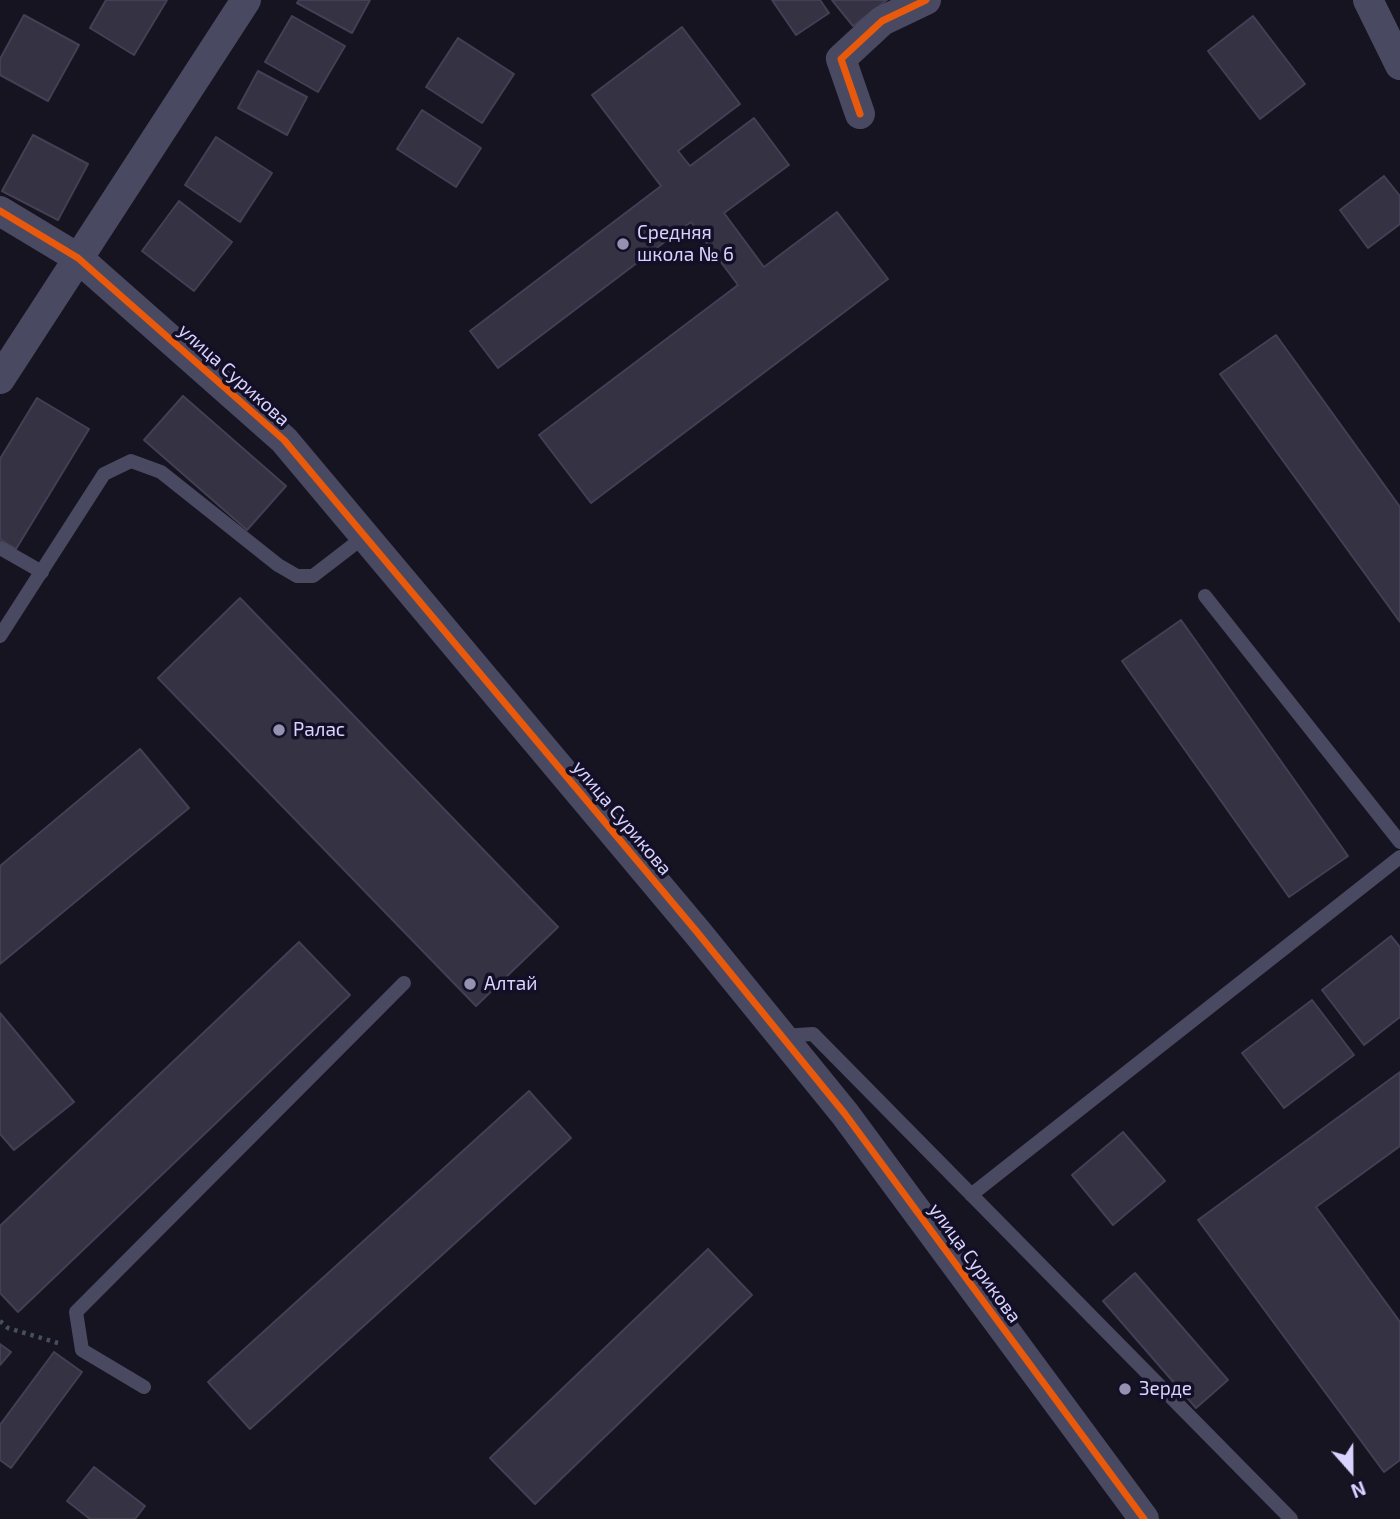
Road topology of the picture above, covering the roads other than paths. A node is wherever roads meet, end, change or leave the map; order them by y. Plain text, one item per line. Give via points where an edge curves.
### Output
1 (246, 0) edge
2 (926, 0) edge
3 (1368, 0) edge
4 (1400, 65) edge
5 (860, 114) dead end
6 (0, 211) edge
7 (78, 258) junction
8 (0, 379) edge
9 (365, 536) junction
10 (0, 548) edge
11 (41, 572) junction
12 (1205, 596) dead end
13 (0, 636) edge
14 (1400, 842) edge
15 (1400, 857) edge
16 (404, 983) dead end
17 (782, 1036) junction
18 (971, 1195) junction
19 (144, 1387) dead end
20 (1144, 1519) edge
21 (1291, 1519) edge

1 - 7 street
2 - 5 street via 882,21 841,59
3 - 4 street
6 - 7 street, улица Сурикова
7 - 8 street
7 - 9 street, улица Сурикова via 284,440
9 - 11 lane via 313,576 297,576 161,472 131,461 104,474
9 - 17 street, улица Сурикова
10 - 11 lane
11 - 13 lane
12 - 14 lane
15 - 18 lane
16 - 19 lane via 76,1312 82,1350
17 - 18 lane via 813,1034
17 - 20 street, улица Сурикова via 845,1114
18 - 21 lane

